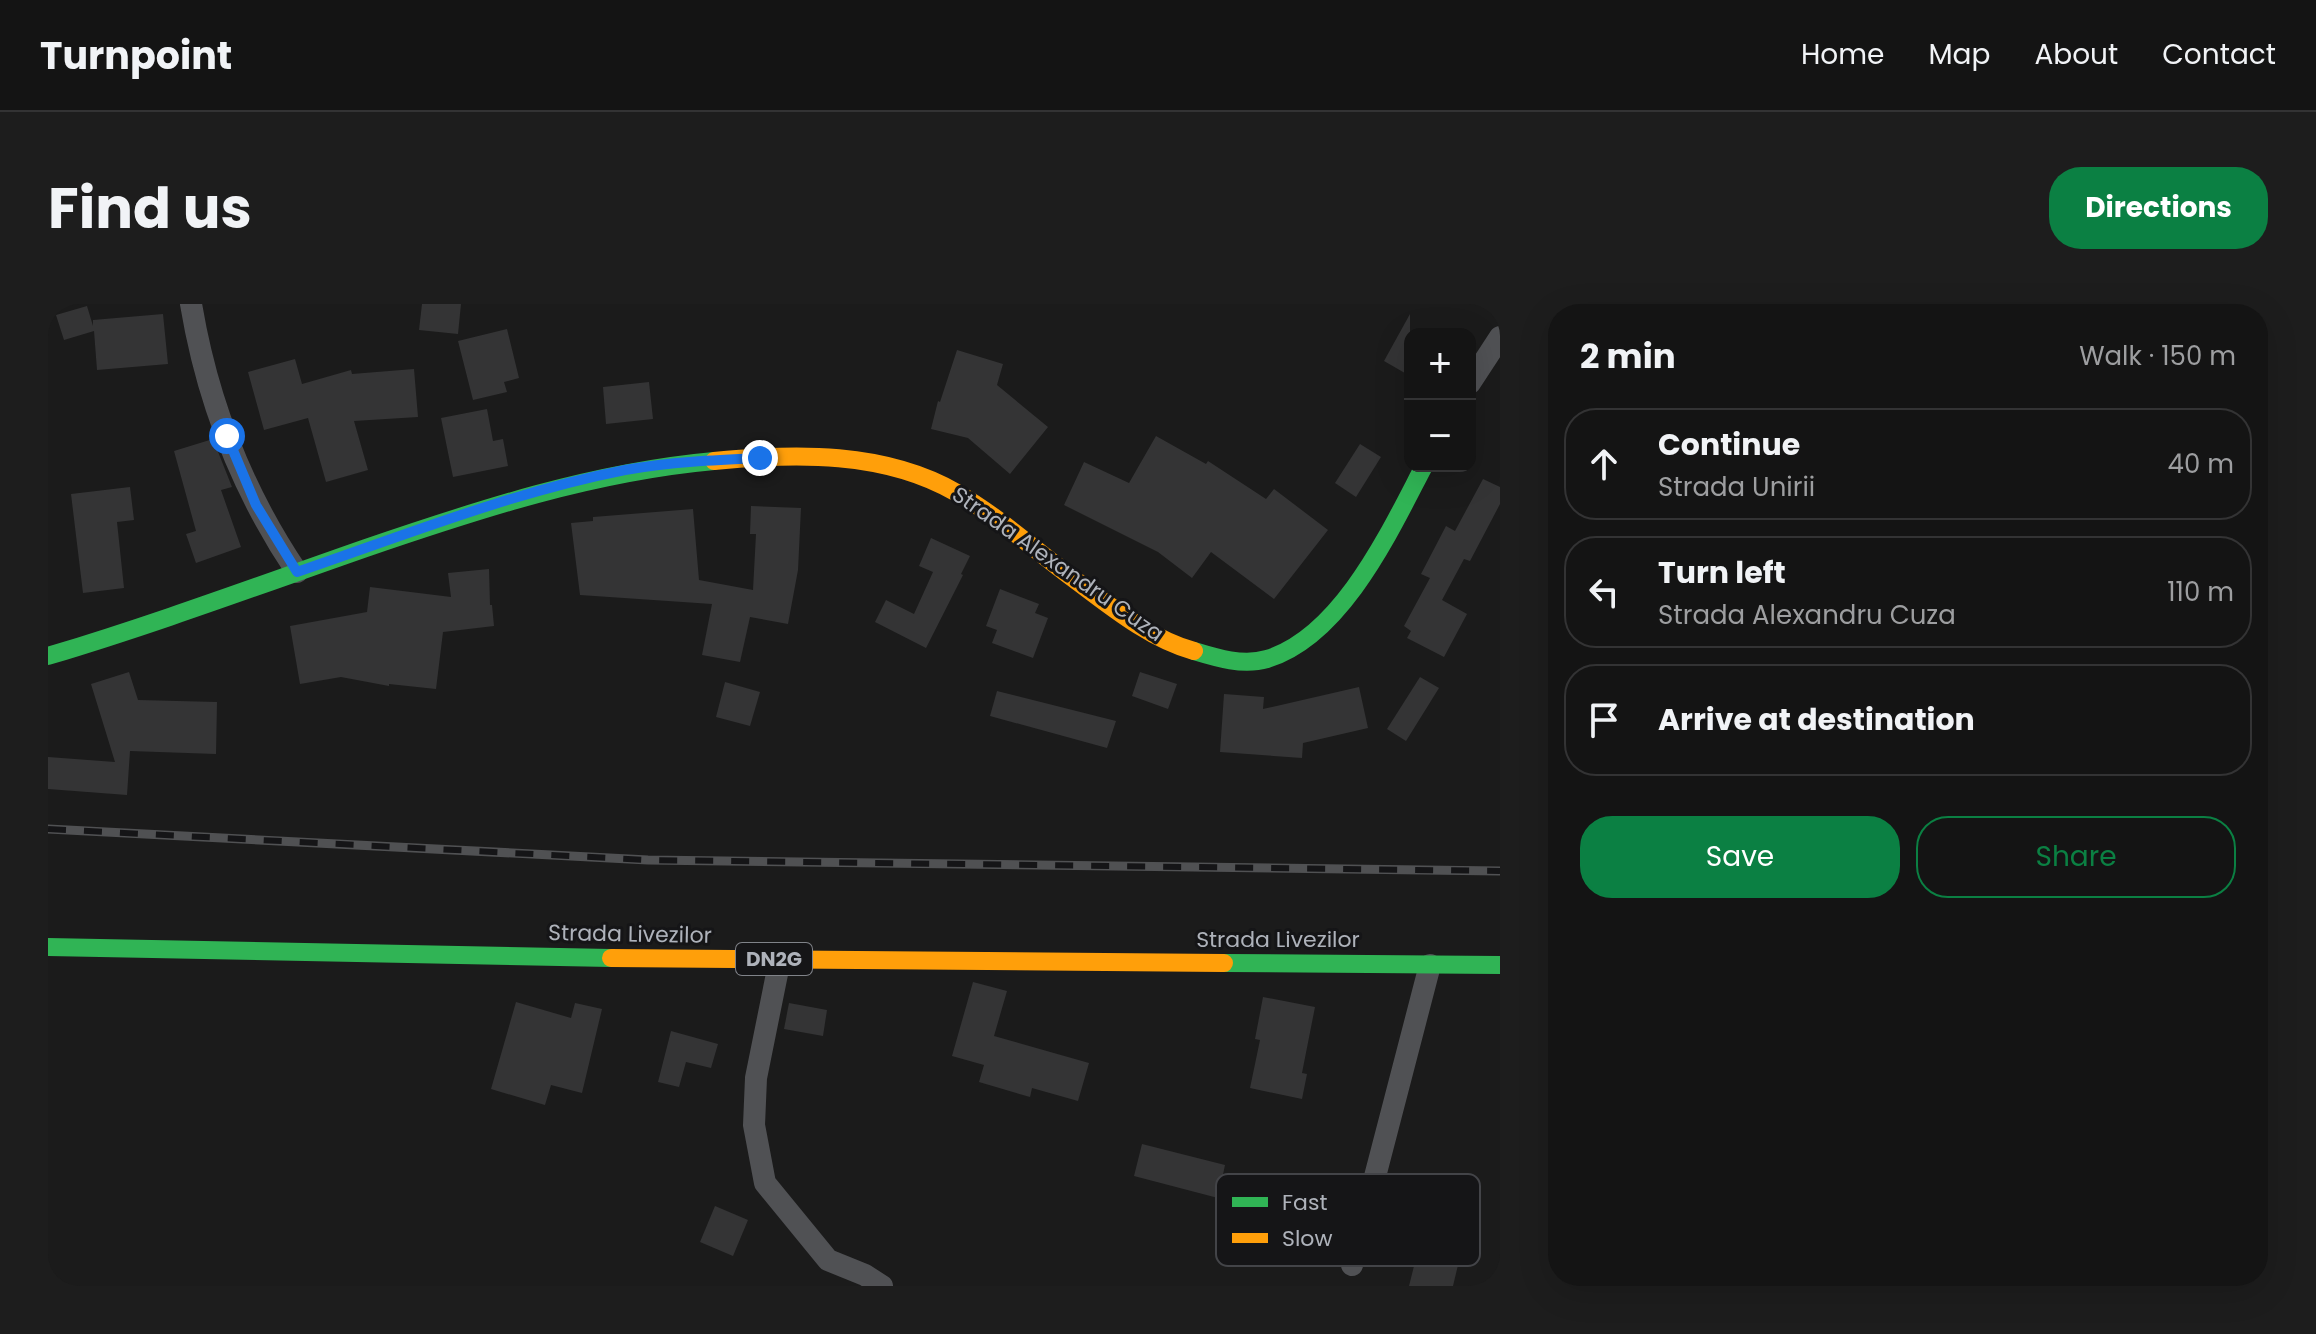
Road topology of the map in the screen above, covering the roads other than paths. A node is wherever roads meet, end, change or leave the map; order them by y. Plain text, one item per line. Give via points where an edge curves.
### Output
1 (191, 304) edge
2 (1500, 337) edge
3 (1476, 374) edge
4 (1421, 472) edge
5 (297, 572) junction
6 (48, 656) edge
7 (48, 947) edge
8 (780, 959) junction
9 (1430, 965) junction
10 (1500, 965) edge
11 (1376, 1174) edge
12 (882, 1286) edge

1 - 5 street via 227,436 256,505
2 - 3 street
4 - 5 street, Strada Alexandru Cuza via 1378,548 1326,622 1308,640 1250,662 1205,656 1150,631 959,494 914,472 872,462 760,458 626,470 535,491
5 - 6 street, Strada Alexandru Cuza
7 - 8 street, Strada Livezilor / DN2G
8 - 9 street, Strada Livezilor / DN2G
8 - 12 street via 756,1078 754,1125 765,1183 828,1260
9 - 10 street, Strada Livezilor / DN2G
9 - 11 street

